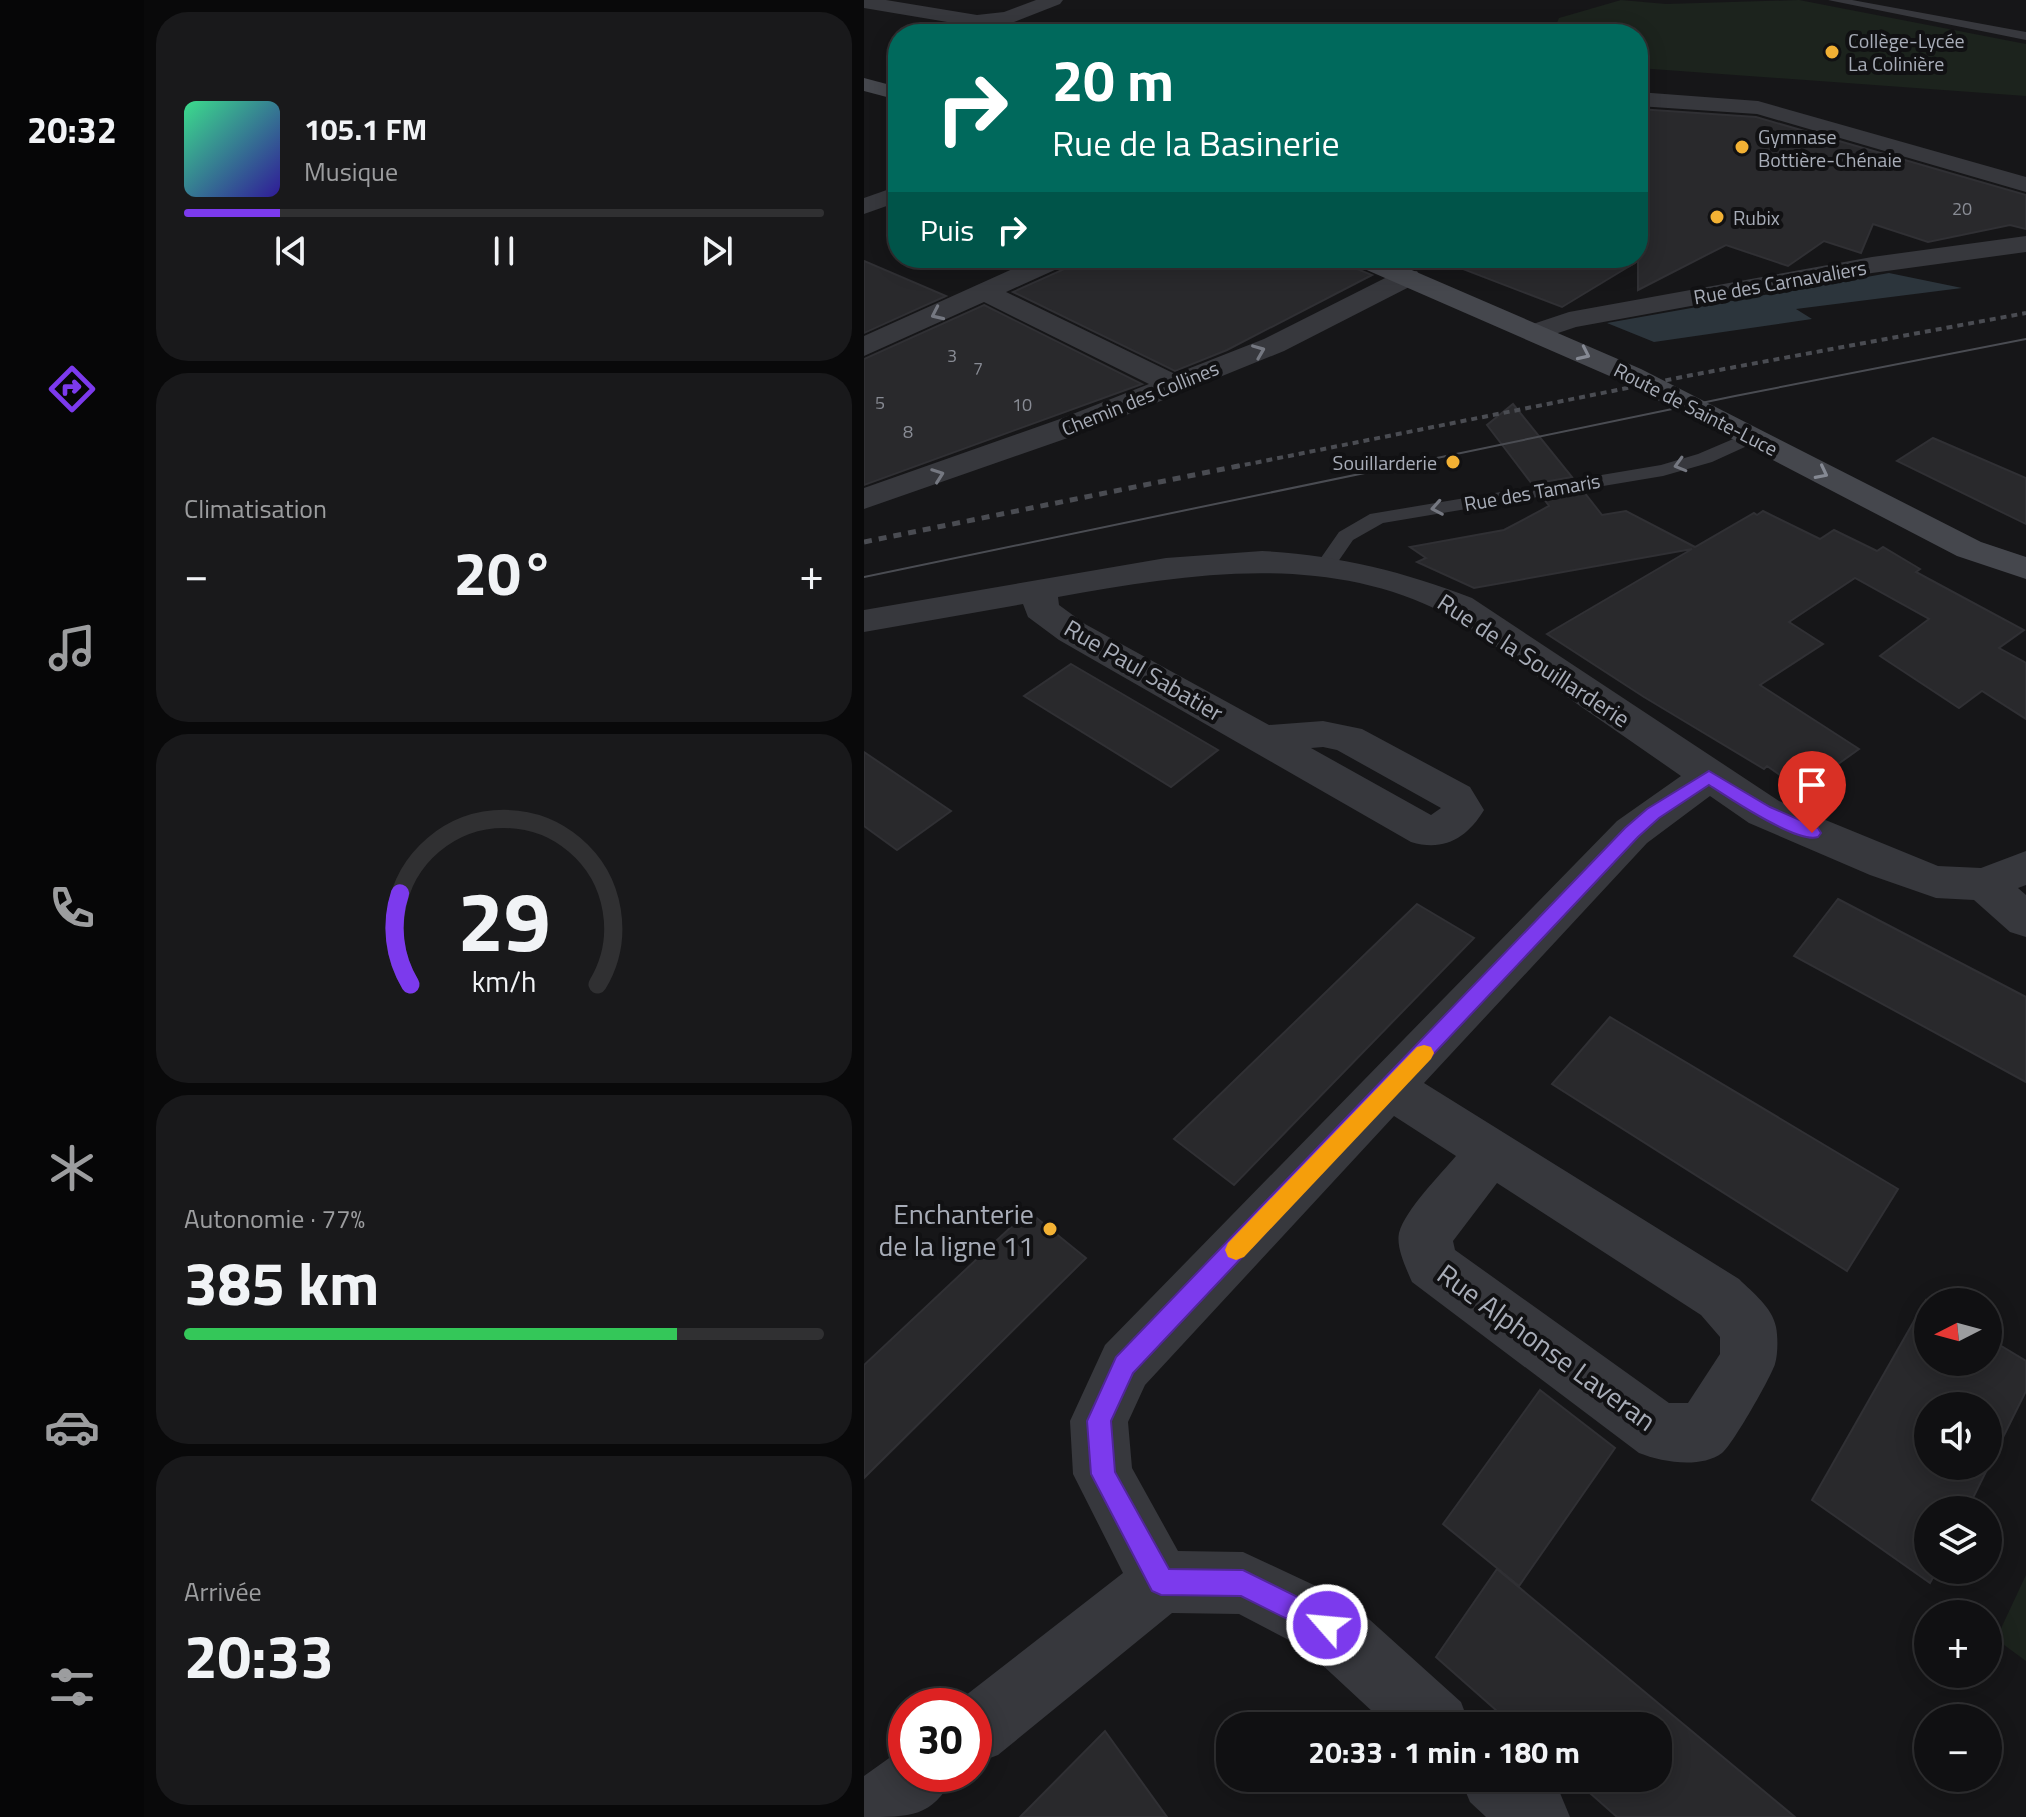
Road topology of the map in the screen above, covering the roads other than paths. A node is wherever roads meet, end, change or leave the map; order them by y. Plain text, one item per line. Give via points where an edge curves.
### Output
1 (1053, 0) edge
2 (1834, 0) edge
3 (864, 2) edge
4 (2026, 36) edge
5 (865, 85) edge
6 (888, 91) edge
7 (1648, 100) edge
8 (2026, 185) edge
9 (888, 197) edge
10 (864, 207) edge
11 (2026, 244) edge
12 (1037, 268) edge
13 (1386, 268) edge
14 (1408, 277) junction
15 (985, 292) junction
16 (1537, 332) junction
17 (864, 347) edge
18 (1174, 385) junction
19 (1752, 437) junction
20 (864, 499) edge
21 (1326, 565) junction
22 (2026, 569) edge
23 (1040, 590) junction
24 (864, 621) edge
25 (1266, 739) dead end
26 (1709, 777) junction
27 (2026, 867) edge
28 (1984, 884) junction
29 (2026, 920) edge
30 (1391, 1088) junction
31 (1491, 1151) junction
32 (1161, 1582) junction
33 (1422, 1712) edge
34 (992, 1717) edge
35 (898, 1792) edge
36 (1509, 1792) edge
37 (867, 1817) edge
38 (1536, 1817) edge

1 - 3 street via 1007,18 977,21
2 - 4 lane via 1935,14
5 - 6 street
7 - 8 street via 1758,108
9 - 10 street
11 - 16 street, Rue des Carnavaliers via 1827,273 1569,320
12 - 15 street
13 - 14 street, Route de Sainte-Luce
14 - 16 street, Route de Sainte-Luce
18 -> 14 street, Chemin des Collines via 1274,345
15 -> 17 street
15 - 18 street
16 -> 19 street, Route de Sainte-Luce
20 -> 18 street, Chemin des Collines
19 -> 21 lane, Rue des Tamaris via 1663,470 1377,518 1346,536
19 -> 22 street, Route de Sainte-Luce via 1969,549
21 - 23 street, Rue de la Souillarderie via 1200,562
21 - 26 street, Rue de la Souillarderie via 1413,585 1459,606
23 - 24 street, Rue de la Souillarderie
23 - 25 street, Rue Paul Sabatier via 1041,609 1072,632
26 - 28 street, Rue de la Souillarderie via 1764,812 1885,864 1936,882
26 - 30 street via 1632,832
27 - 28 street, Rue de la Souillarderie
28 - 29 street
30 - 31 street, Rue Alphonse Laveran
30 - 32 street via 1125,1365 1118,1379 1099,1421 1103,1474
31 - 31 street, Rue Alphonse Laveran via 1425,1235 1431,1264 1660,1432 1703,1432 1748,1361 1748,1327 1720,1297
32 - 33 street via 1243,1583 1327,1625
32 - 34 street
35 - 37 street
36 - 38 street

